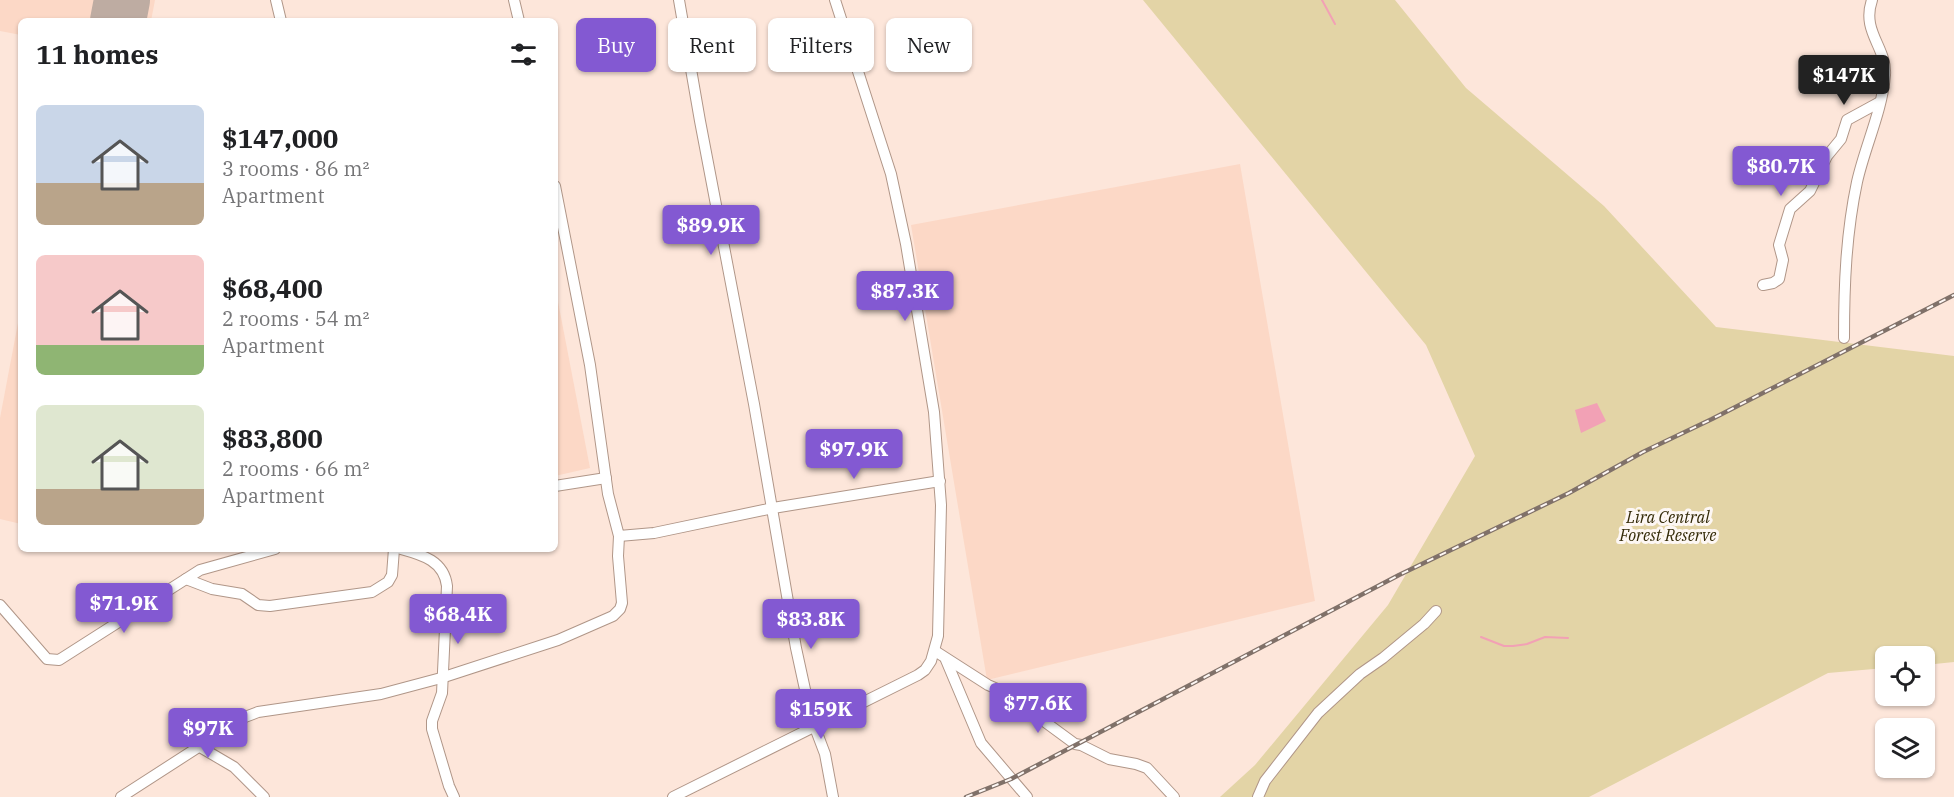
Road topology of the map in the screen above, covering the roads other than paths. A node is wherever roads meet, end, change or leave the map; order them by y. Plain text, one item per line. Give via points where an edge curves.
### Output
1 (276, 0) edge
2 (514, 0) edge
3 (679, 0) edge
4 (835, 0) edge
5 (1872, 0) edge
6 (280, 18) edge
7 (518, 18) edge
8 (1880, 102) junction
9 (558, 201) edge
10 (1763, 285) dead end
11 (1844, 338) dead end
12 (606, 478) junction
13 (940, 481) junction
14 (558, 486) edge
15 (773, 508) junction
16 (619, 537) junction
17 (263, 552) edge
18 (394, 552) edge
19 (409, 552) edge
20 (186, 579) junction
21 (0, 605) edge
22 (1436, 611) dead end
23 (935, 651) junction
24 (946, 660) junction
25 (441, 678) junction
26 (814, 727) junction
27 (200, 747) junction
28 (121, 797) edge
29 (264, 797) edge
30 (454, 797) edge
31 (673, 797) edge
32 (833, 797) edge
33 (1027, 797) edge
34 (1174, 797) edge
35 (1258, 797) edge

1 - 6 street
2 - 7 street
3 - 15 street
4 - 13 street via 896,196 928,372
5 - 8 street via 1869,23 1885,63
8 - 10 street via 1845,123 1810,191 1790,209 1779,245 1779,279
8 - 11 street via 1858,180 1849,232
9 - 12 street via 590,365
12 - 14 street
12 - 16 street
13 - 15 street
13 - 23 street via 940,590
15 - 16 street
15 - 26 street via 796,648
16 - 25 street via 622,603 613,616 558,640
17 - 20 street via 217,564
18 - 20 street via 388,582 372,592 270,606 258,605 246,595
19 - 25 street via 430,559 446,577
20 - 21 street via 59,660 47,658
22 - 35 street via 1318,713 1265,781
23 - 24 street
23 - 26 street via 918,675
24 - 33 street via 981,743
24 - 34 street via 1029,706 1075,744 1109,759 1147,768
25 - 27 street via 381,694 258,712
25 - 30 street via 442,693 432,729
26 - 31 street
26 - 32 street via 825,754
27 - 28 street
27 - 29 street via 234,767

